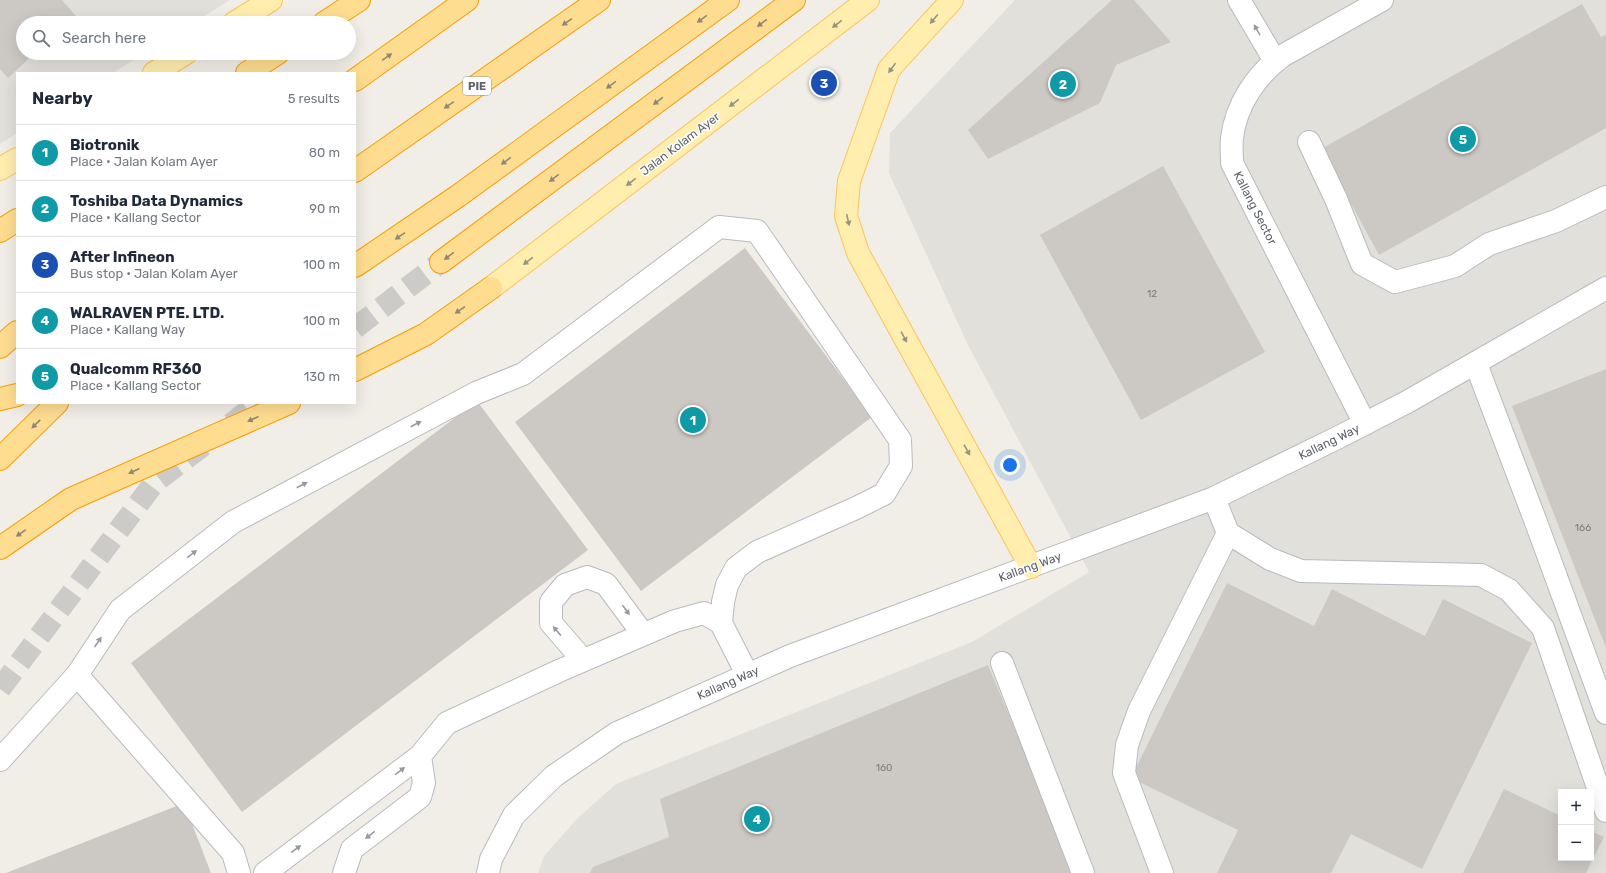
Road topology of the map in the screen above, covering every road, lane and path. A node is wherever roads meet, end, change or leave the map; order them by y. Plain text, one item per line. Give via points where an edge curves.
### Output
1 (271, 0) edge
2 (359, 0) edge
3 (467, 0) edge
4 (599, 0) edge
5 (728, 0) edge
6 (794, 0) edge
7 (868, 0) edge
8 (952, 0) edge
9 (1239, 0) edge
10 (1382, 0) edge
11 (245, 16) edge
12 (335, 16) edge
13 (175, 60) edge
14 (267, 60) edge
15 (1275, 61) junction
16 (156, 72) edge
17 (249, 72) edge
18 (356, 79) edge
19 (1309, 142) dead end
20 (16, 160) edge
21 (0, 170) edge
22 (356, 171) edge
23 (1606, 197) edge
24 (16, 221) edge
25 (0, 231) edge
26 (441, 262) tunnel mouth
27 (356, 265) edge
28 (491, 288) joint
29 (1606, 288) edge
30 (16, 333) edge
31 (0, 347) edge
32 (1476, 364) junction
33 (356, 369) edge
34 (16, 395) edge
35 (0, 399) edge
36 (56, 404) edge
37 (287, 404) edge
38 (1365, 424) junction
39 (0, 459) edge
40 (1214, 498) junction
41 (1228, 534) junction
42 (0, 548) edge
43 (1031, 567) junction
44 (721, 623) junction
45 (644, 634) junction
46 (583, 660) junction
47 (1002, 663) dead end
48 (747, 674) junction
49 (77, 675) junction
50 (1606, 713) edge
51 (420, 756) junction
52 (0, 760) edge
53 (1606, 811) edge
54 (239, 873) edge
55 (265, 873) edge
56 (344, 873) edge
57 (488, 873) edge
58 (1083, 873) edge
59 (1162, 873) edge

1 - 11 main road
2 - 12 highway
18 -> 3 highway
4 -> 22 highway, PIE
5 -> 27 highway via 458,196
6 -> 26 highway
7 -> 28 main road, Jalan Kolam Ayer
8 -> 43 main road via 889,69 849,181 846,216 858,253
15 -> 9 street
10 - 15 street, Kallang Sector
13 - 16 main road
14 - 17 highway
15 - 38 street, Kallang Sector via 1252,85 1237,113 1232,138 1232,163
19 - 23 street via 1336,199 1362,264 1395,282 1455,266 1489,244 1556,222
20 - 21 main road
24 - 25 highway
28 -> 33 highway via 426,334
29 - 32 street, Kallang Way
30 - 31 highway
32 - 38 street, Kallang Way
32 - 50 street
34 - 35 highway
36 -> 39 highway
37 -> 42 highway via 71,499
38 - 40 street, Kallang Way
40 - 41 street
40 - 43 street, Kallang Way
41 - 53 street via 1270,559 1300,571 1481,575 1510,590 1543,628
41 - 59 street via 1139,712 1127,745 1124,773
43 - 48 street, Kallang Way via 871,625
44 - 45 street via 704,613
44 - 48 street
49 -> 44 street via 120,610 233,522 476,393 523,374 719,227 757,231 900,440 901,466 884,494 757,552 736,568 722,602
45 - 46 street
46 -> 45 street via 551,623 551,602 566,585 587,577 606,584
46 - 51 street via 446,723
47 - 58 street
48 - 57 street, Kallang Way via 617,733 554,776 514,815 491,859
49 - 52 street
49 - 54 street via 233,854
55 -> 51 street
51 -> 56 street via 424,783 420,797 352,849

